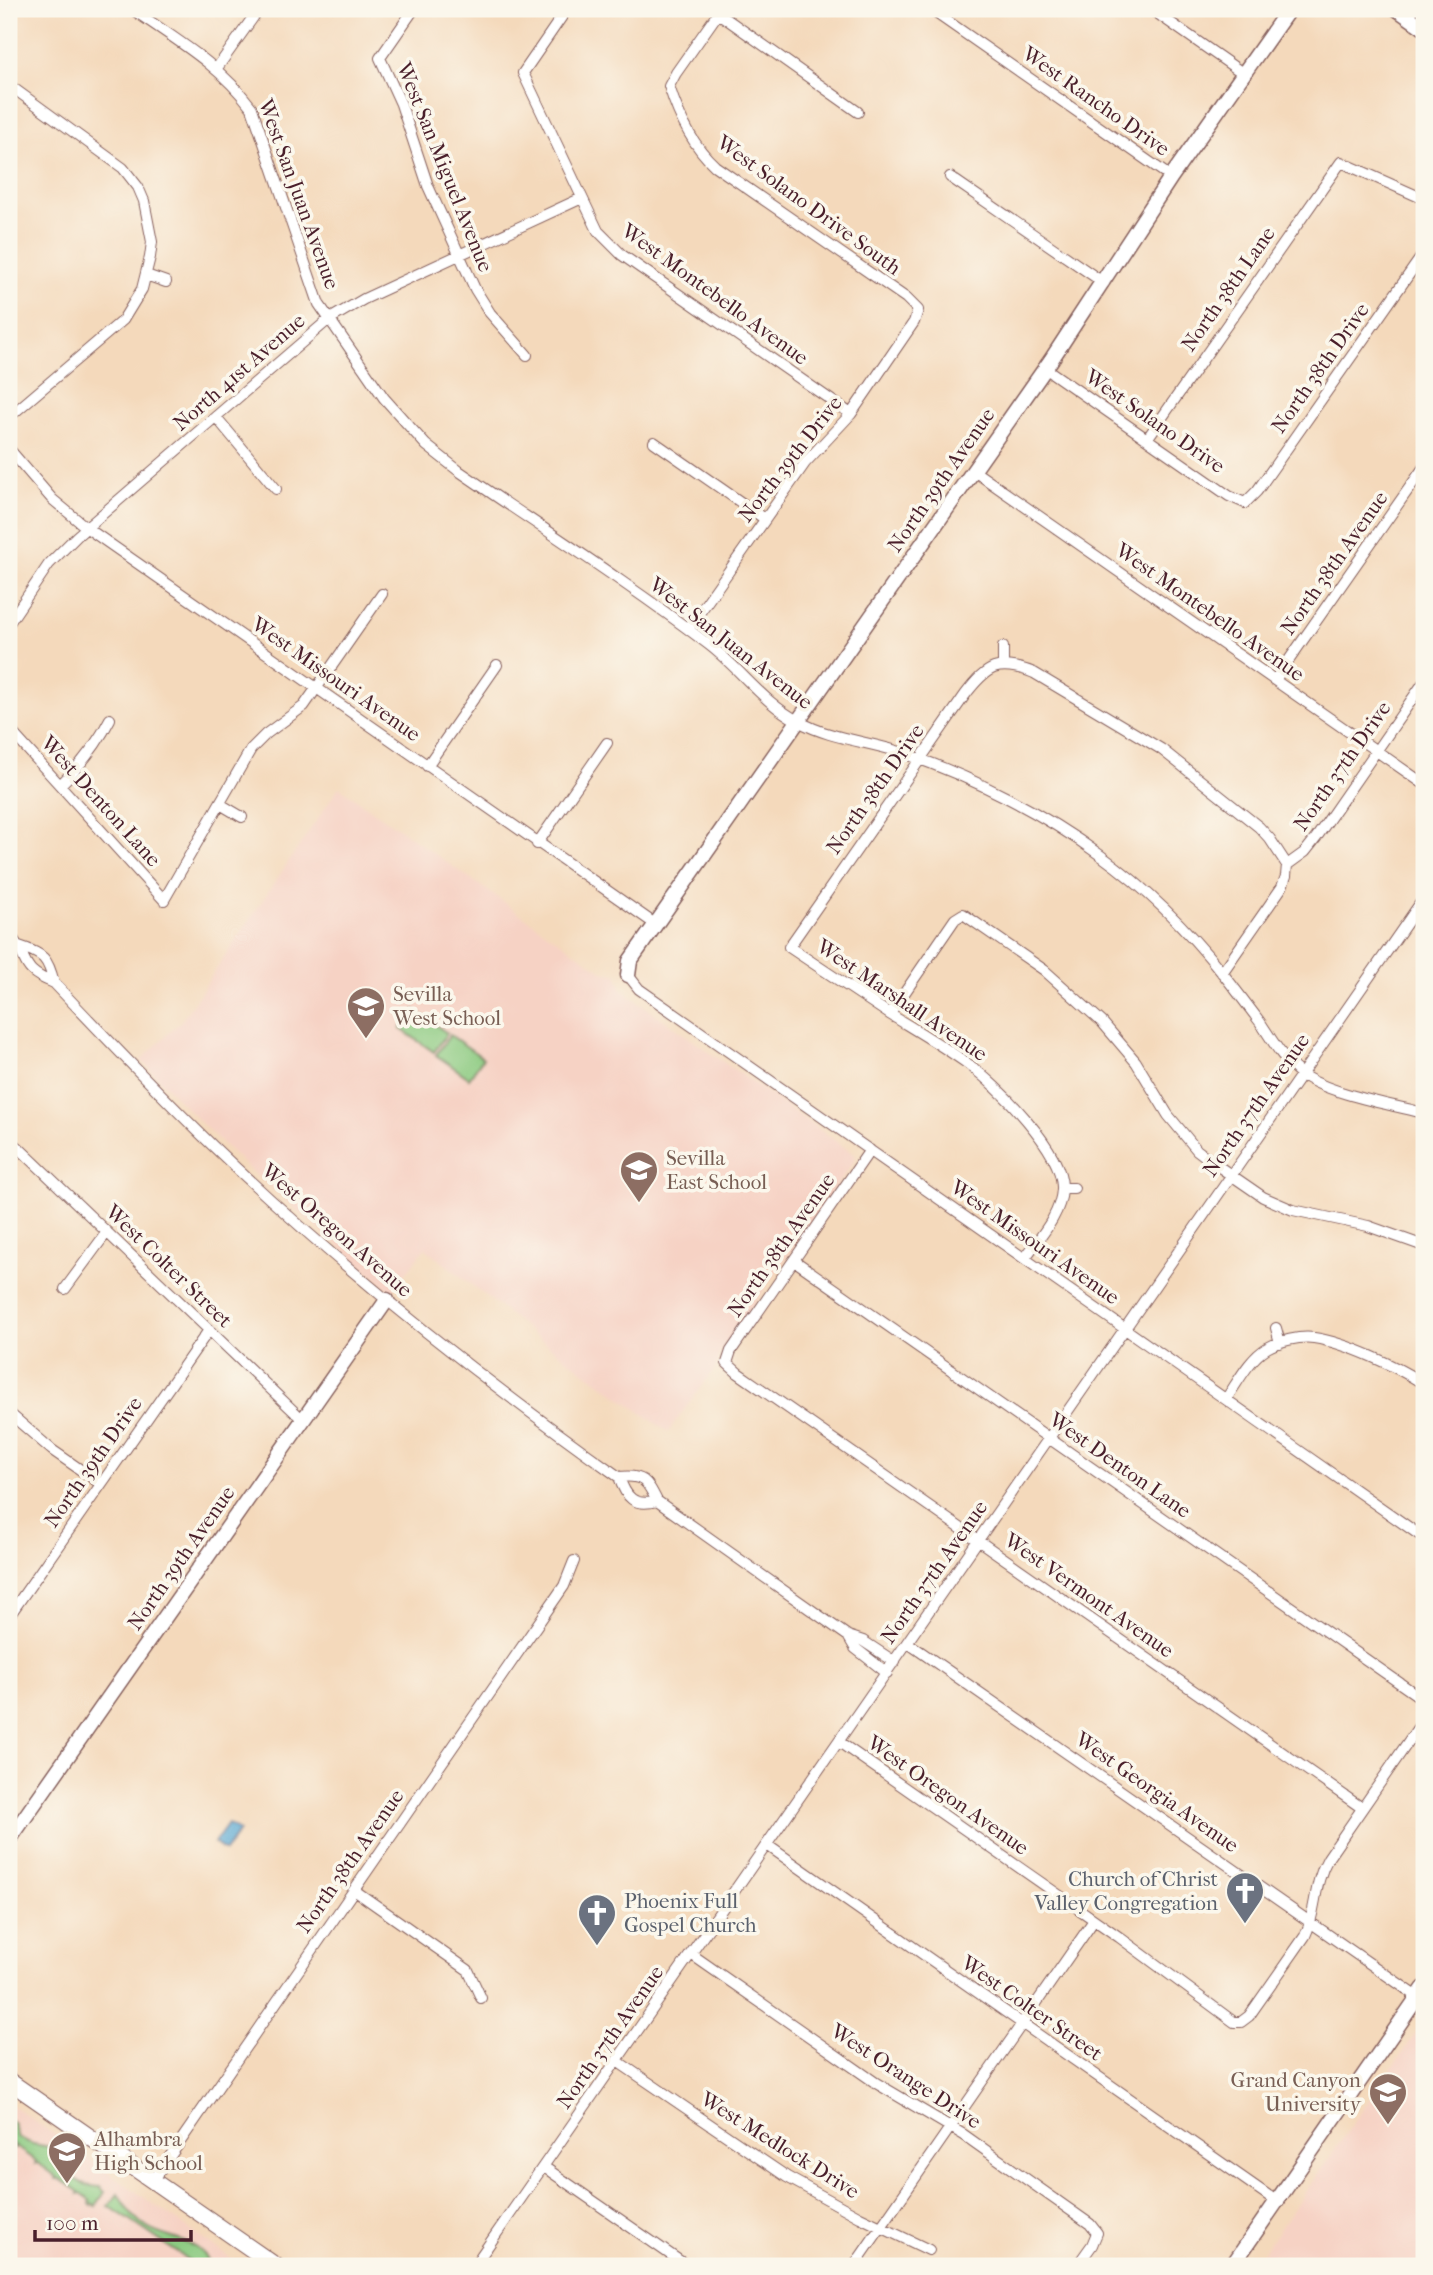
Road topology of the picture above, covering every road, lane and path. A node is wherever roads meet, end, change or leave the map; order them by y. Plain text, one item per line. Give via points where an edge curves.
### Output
1 (132, 9) edge
2 (259, 9) edge
3 (414, 9) edge
4 (567, 9) edge
5 (930, 9) edge
6 (1151, 9) edge
7 (1289, 9) edge
8 (1397, 9) edge
9 (720, 11) edge
10 (1424, 28) edge
11 (217, 68) junction
12 (1244, 74) junction
13 (9, 85) edge
14 (858, 112) dead end
15 (950, 177) dead end
16 (1171, 177) junction
17 (582, 198) junction
18 (1424, 198) edge
19 (1424, 253) edge
20 (459, 256) junction
21 (146, 275) junction
22 (166, 282) dead end
23 (1104, 282) junction
24 (918, 310) joint
25 (328, 320) junction
26 (527, 355) dead end
27 (1045, 368) junction
28 (851, 414) junction
29 (9, 417) edge
30 (216, 417) junction
31 (1147, 439) junction
32 (654, 442) dead end
33 (9, 449) edge
34 (1424, 467) edge
35 (974, 471) junction
36 (276, 489) dead end
37 (1245, 503) joint
38 (765, 519) junction
39 (87, 528) junction
40 (382, 594) dead end
41 (9, 623) edge
42 (688, 629) junction
43 (1003, 647) dead end
44 (497, 665) dead end
45 (1003, 666) junction
46 (1275, 680) junction
47 (1424, 681) edge
48 (316, 688) junction
49 (110, 719) dead end
50 (797, 721) junction
51 (9, 729) edge
52 (607, 743) dead end
53 (1376, 751) junction
54 (920, 759) junction
55 (427, 766) junction
56 (1424, 784) edge
57 (60, 785) junction
58 (220, 804) junction
59 (242, 817) dead end
60 (537, 844) junction
61 (1287, 865) junction
62 (1424, 898) edge
63 (655, 924) junction
64 (9, 934) edge
65 (19, 946) junction
66 (789, 947) joint
67 (1222, 973) junction
68 (628, 975) joint
69 (54, 983) junction
70 (890, 1013) junction
71 (1301, 1074) junction
72 (1424, 1113) edge
73 (9, 1140) edge
74 (870, 1150) junction
75 (1231, 1175) junction
76 (1062, 1188) junction
77 (1074, 1188) dead end
78 (107, 1232) junction
79 (1424, 1246) edge
80 (1025, 1258) junction
81 (795, 1261) junction
82 (65, 1289) dead end
83 (387, 1300) junction
84 (1276, 1328) dead end
85 (1126, 1329) junction
86 (209, 1330) junction
87 (1280, 1343) junction
88 (727, 1363) joint
89 (1424, 1384) edge
90 (1226, 1399) junction
91 (9, 1413) edge
92 (303, 1420) junction
93 (1050, 1440) junction
94 (619, 1477) junction
95 (101, 1484) junction
96 (657, 1501) junction
97 (1424, 1538) edge
98 (979, 1541) junction
99 (574, 1561) dead end
100 (10, 1611) edge
101 (848, 1636) junction
102 (908, 1643) junction
103 (895, 1662) junction
104 (887, 1673) junction
105 (1424, 1700) edge
106 (1424, 1719) edge
107 (839, 1742) junction
108 (1362, 1808) junction
109 (9, 1840) edge
110 (767, 1845) junction
111 (354, 1890) junction
112 (1094, 1920) junction
113 (1311, 1923) junction
114 (691, 1954) junction
115 (1421, 1992) edge
116 (481, 1998) dead end
117 (1022, 2024) junction
118 (617, 2062) junction
119 (9, 2081) edge
120 (951, 2127) junction
121 (544, 2167) junction
122 (153, 2181) junction
123 (1276, 2201) junction
124 (881, 2227) junction
125 (929, 2250) dead end
126 (276, 2266) edge
127 (474, 2266) edge
128 (687, 2266) edge
129 (854, 2266) edge
130 (1077, 2266) edge
131 (1232, 2266) edge

1 - 11 street, West San Juan Avenue
2 - 11 street
3 - 20 street, West San Miguel Avenue via 380,58
4 - 17 street, West Montebello Avenue via 523,73
5 - 16 street, West Rancho Drive
6 - 12 street
7 - 12 street, North 39th Avenue
8 - 10 street
9 - 14 street
9 - 24 street, West Solano Drive South via 669,86 693,142 715,166
11 - 25 street, West San Juan Avenue via 252,108 305,267
12 - 16 street, North 39th Avenue
13 - 21 street via 106,154 138,187 152,242
15 - 23 street
16 - 23 street, North 39th Avenue
17 - 20 street, North 41st Avenue
17 - 28 street, West Montebello Avenue via 598,230 622,255
18 - 31 street, North 38th Lane via 1341,162
19 - 37 street, North 38th Drive
20 - 25 street, North 41st Avenue
20 - 26 street, West San Miguel Avenue via 490,313
21 - 22 street
21 - 29 street via 123,320
23 - 27 street, North 39th Avenue
24 - 28 street, North 39th Drive
25 - 30 street, North 41st Avenue
25 - 42 street, West San Juan Avenue via 384,398 426,446
27 - 31 street, West Solano Drive
27 - 35 street, North 39th Avenue
28 - 38 street, North 39th Drive via 805,463
30 - 36 street
30 - 39 street, North 41st Avenue
31 - 37 street, West Solano Drive
32 - 38 street
33 - 39 street, West Missouri Avenue via 52,499
34 - 46 street, North 38th Avenue
35 - 46 street, West Montebello Avenue
35 - 50 street, North 39th Avenue
38 - 42 street, North 39th Drive
39 - 41 street, North 41st Avenue via 49,564
39 - 48 street, West Missouri Avenue
40 - 48 street
42 - 50 street, West San Juan Avenue
43 - 45 street
44 - 55 street
45 - 54 street, North 38th Drive via 980,676
45 - 61 street via 1034,673 1161,750 1259,827
46 - 53 street, West Montebello Avenue
47 - 53 street, North 37th Drive
48 - 55 street, West Missouri Avenue
48 - 58 street via 298,712 256,743
49 - 57 street
50 - 54 street, West San Juan Avenue
50 - 63 street, North 39th Avenue
51 - 57 street, West Denton Lane
52 - 60 street
53 - 56 street, West Montebello Avenue
53 - 61 street, North 37th Drive via 1317,838
54 - 66 street, North 38th Drive
54 - 67 street, West San Juan Avenue via 1005,798 1099,854 1133,880
55 - 60 street, West Missouri Avenue
57 - 58 street, West Denton Lane via 164,900
58 - 59 street
60 - 63 street, West Missouri Avenue
61 - 67 street, North 37th Drive via 1282,887
62 - 71 street, North 37th Avenue
63 - 68 street, North 39th Avenue via 630,961
64 - 65 street, West Oregon Avenue
65 - 69 street, West Oregon Avenue via 35,976
65 - 69 street, West Oregon Avenue via 40,953 49,963
66 - 70 street, West Marshall Avenue
67 - 71 street, West San Juan Avenue
68 - 74 street, West Missouri Avenue via 639,989
69 - 83 street, West Oregon Avenue via 214,1147
70 - 75 street via 962,914 1044,970 1102,1021 1197,1150
70 - 76 street, West Marshall Avenue via 968,1064 998,1090 1052,1155
71 - 72 street, West San Juan Avenue via 1318,1084
71 - 75 street, North 37th Avenue
73 - 78 street, West Colter Street
74 - 80 street, West Missouri Avenue
74 - 81 street, North 38th Avenue
75 - 79 street via 1293,1210 1368,1226
75 - 85 street, North 37th Avenue
76 - 77 street
76 - 80 street via 1051,1220
78 - 82 street
78 - 86 street, West Colter Street
80 - 85 street, West Missouri Avenue
81 - 88 street, North 38th Avenue
81 - 93 street, West Denton Lane
83 - 92 street, North 39th Avenue
83 - 94 street, West Oregon Avenue
84 - 87 street
85 - 90 street, West Missouri Avenue
85 - 93 street, North 37th Avenue
86 - 92 street, West Colter Street
86 - 95 street, North 39th Drive
87 - 89 street via 1323,1340 1384,1362
87 - 90 street via 1253,1361
88 - 98 street, West Vermont Avenue
90 - 97 street, West Missouri Avenue
91 - 95 street
92 - 109 street, North 39th Avenue
93 - 98 street, North 37th Avenue
93 - 105 street, West Denton Lane
94 - 96 street, West Oregon Avenue via 639,1477
94 - 96 street, West Oregon Avenue via 631,1499
95 - 100 street, North 39th Drive
96 - 101 street, West Oregon Avenue
98 - 102 street, North 37th Avenue
98 - 108 street, West Vermont Avenue
99 - 111 street, North 38th Avenue via 564,1586
101 - 103 street, West Oregon Avenue
101 - 104 street, West Oregon Avenue via 855,1648
102 - 103 street, North 37th Avenue
102 - 113 street, West Georgia Avenue
103 - 104 street, North 37th Avenue
104 - 107 street, North 37th Avenue
106 - 108 street
107 - 110 street, North 37th Avenue
107 - 112 street, West Oregon Avenue
108 - 113 street via 1322,1868
110 - 114 street, North 37th Avenue
110 - 117 street, West Colter Street
111 - 116 street via 468,1969
111 - 122 street, North 38th Avenue
112 - 113 street, West Oregon Avenue via 1241,2022
112 - 117 street
113 - 115 street, West Georgia Avenue
114 - 118 street, North 37th Avenue
114 - 120 street, West Orange Drive via 876,2083
115 - 123 street
117 - 120 street
117 - 123 street, West Colter Street
118 - 121 street, North 37th Avenue
118 - 124 street, West Medlock Drive via 775,2169
119 - 122 main road
120 - 124 street
120 - 130 street, West Orange Drive via 1090,2224 1097,2233
121 - 127 street, North 37th Avenue
121 - 128 street
122 - 126 main road
123 - 131 street
124 - 125 street, West Medlock Drive
124 - 129 street

